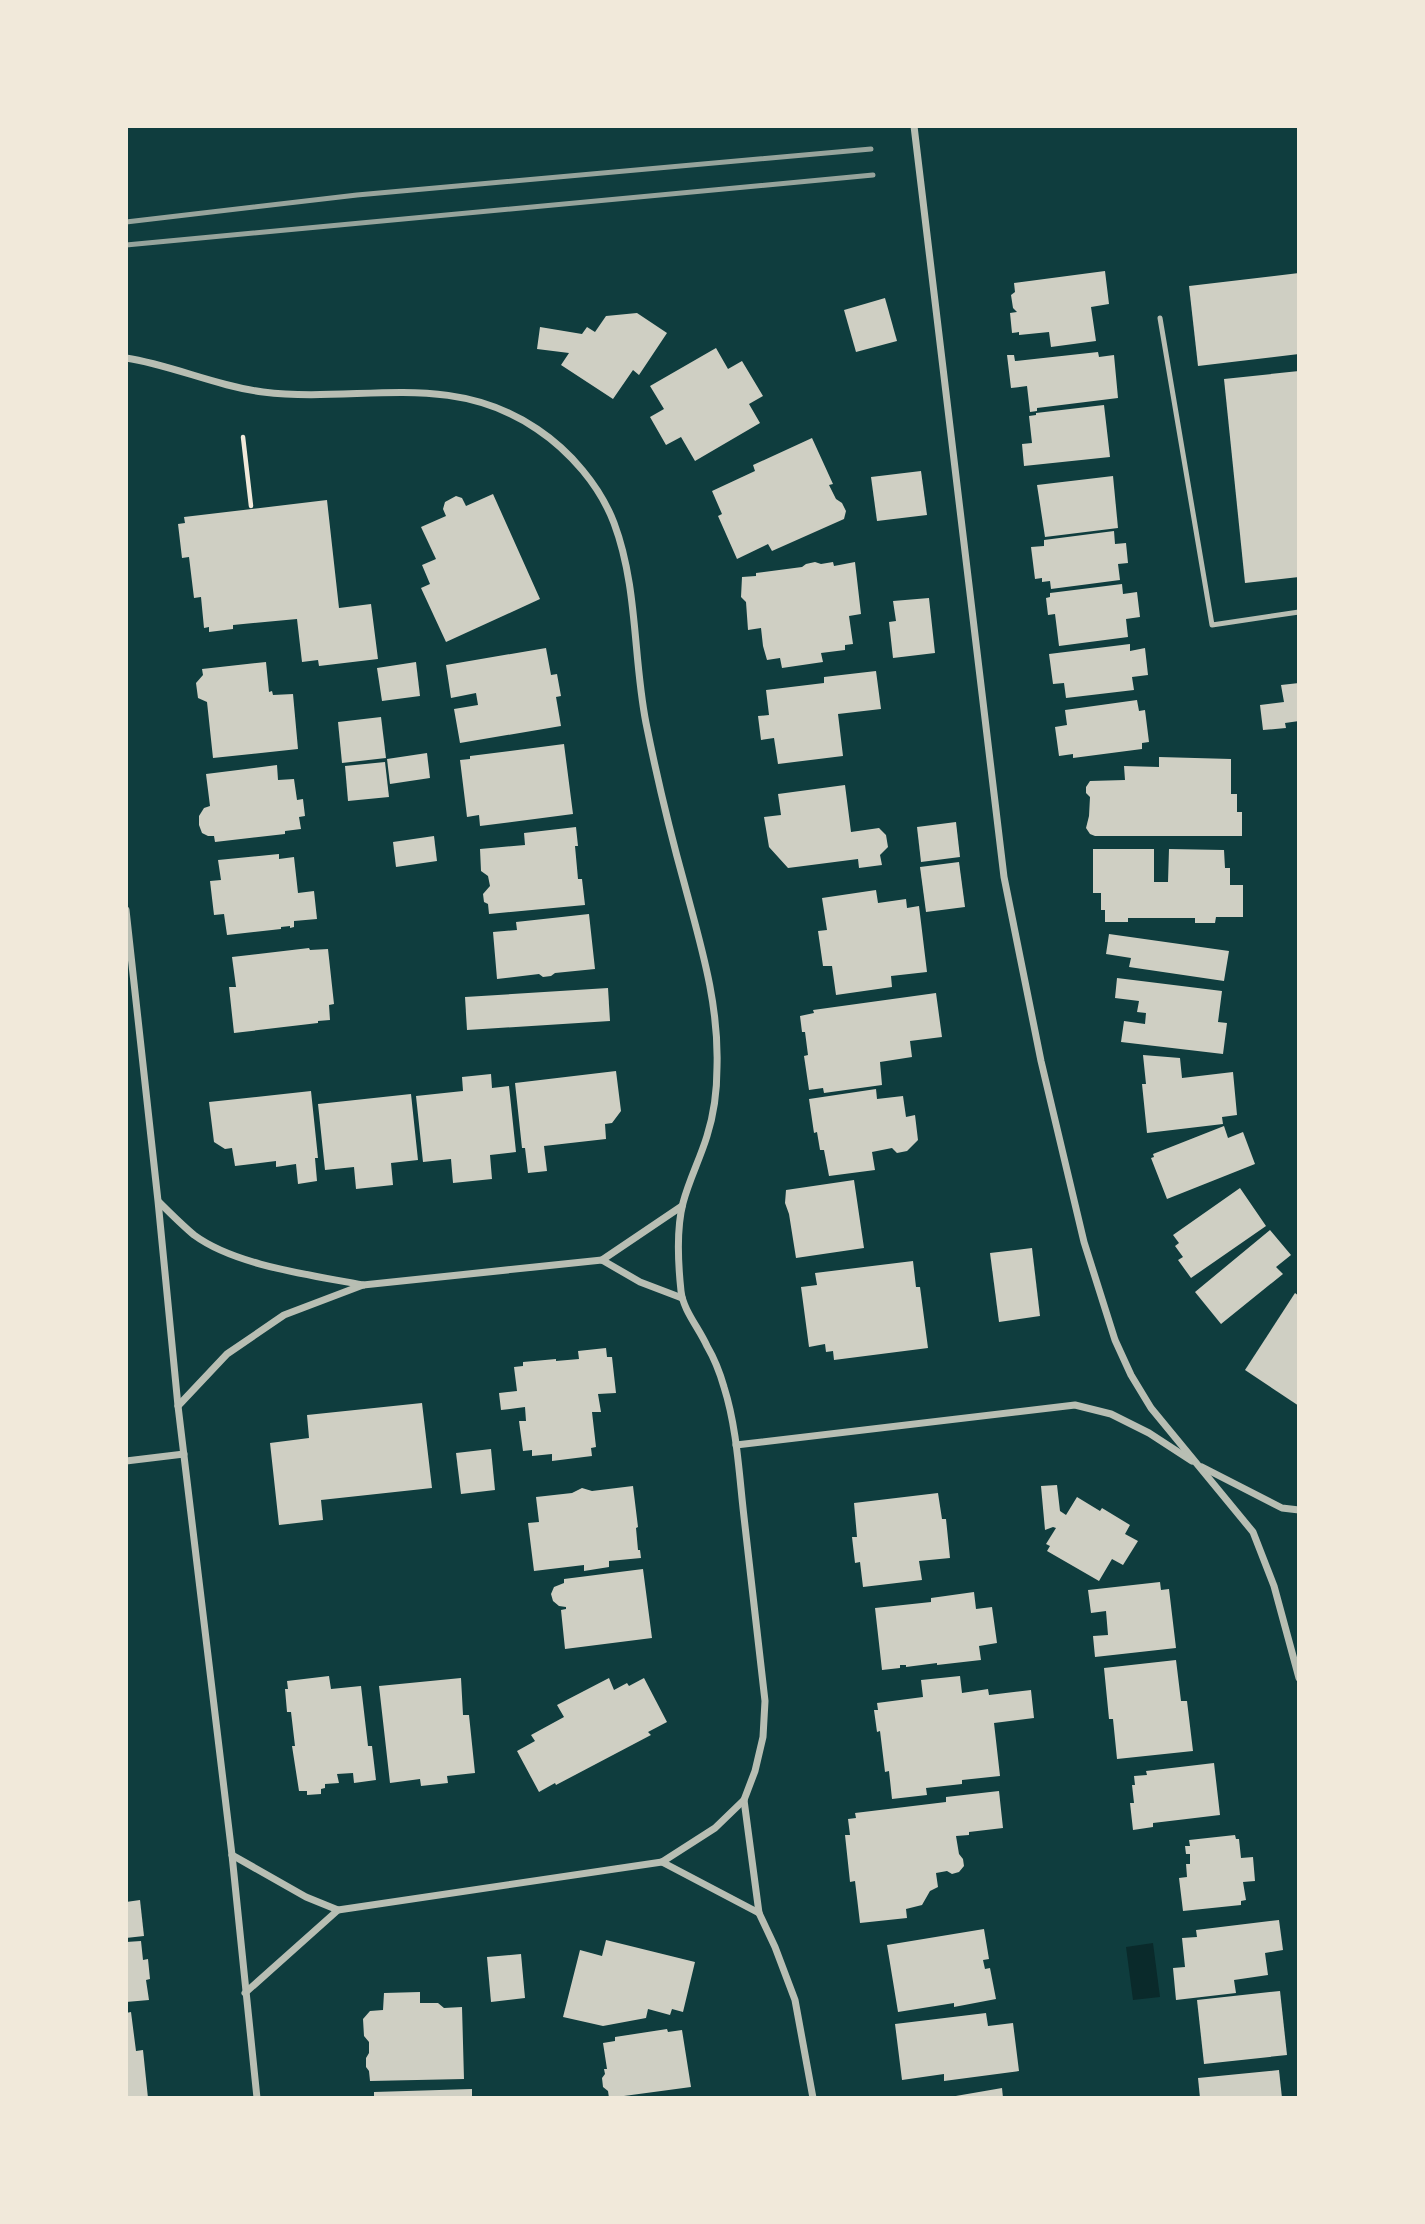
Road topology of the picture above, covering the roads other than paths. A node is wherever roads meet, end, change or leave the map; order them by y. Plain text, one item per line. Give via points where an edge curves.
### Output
1 (914, 126) edge
2 (1160, 318) dead end
3 (126, 358) edge
4 (1299, 612) edge
5 (126, 910) edge
6 (158, 1201) junction
7 (682, 1206) junction
8 (602, 1260) junction
9 (363, 1285) junction
10 (681, 1298) junction
11 (178, 1406) junction
12 (736, 1445) junction
13 (184, 1454) junction
14 (126, 1461) edge
15 (1199, 1466) junction
16 (1299, 1510) edge
17 (1299, 1678) edge
18 (744, 1800) junction
19 (232, 1855) junction
20 (662, 1862) junction
21 (338, 1910) junction
22 (759, 1913) junction
23 (245, 1993) junction
24 (257, 2098) edge
25 (813, 2098) edge

1 - 15 street via 1004,877 1041,1061 1084,1242 1115,1339 1151,1408
2 - 4 lane via 1212,625
3 - 7 street via 270,393 386,391 480,401 539,429 597,489 622,548 644,715 660,794 709,973 716,1023 715,1100
5 - 6 street
6 - 9 street via 195,1236 227,1252 275,1268
6 - 11 street
7 - 8 street
7 - 10 street
8 - 9 street
8 - 10 street
9 - 11 street via 284,1315 227,1354
10 - 12 street via 724,1387
11 - 13 street
12 - 15 street via 1075,1405 1149,1433
12 - 18 street via 765,1701 763,1737
13 - 14 street
13 - 19 street
15 - 16 street via 1282,1508
15 - 17 street via 1253,1532 1274,1586
18 - 20 street via 715,1828
18 - 22 street
19 - 21 street
19 - 23 street
20 - 21 street
20 - 22 street
21 - 23 street
22 - 25 street via 795,2000
23 - 24 street

